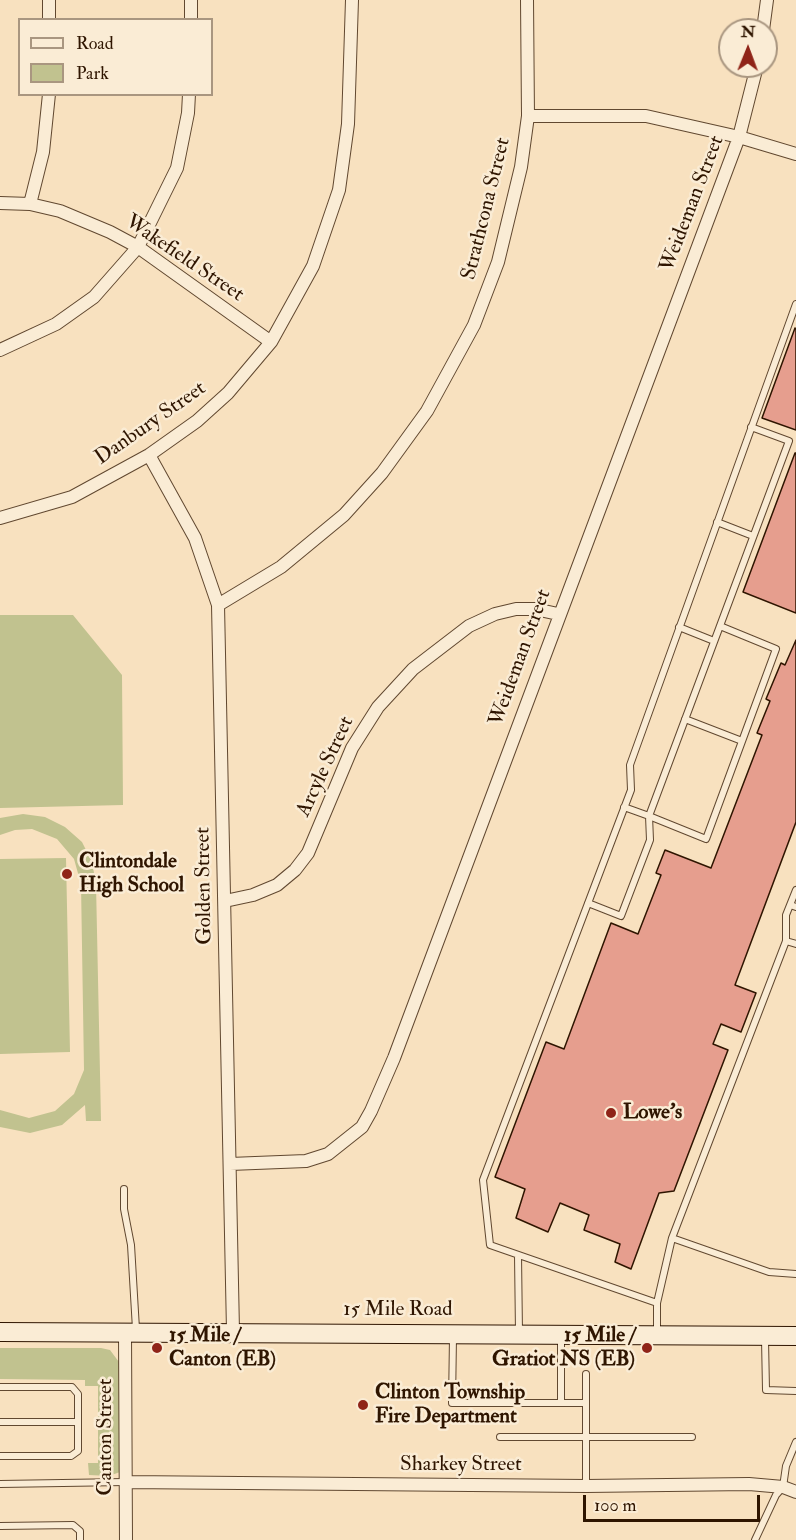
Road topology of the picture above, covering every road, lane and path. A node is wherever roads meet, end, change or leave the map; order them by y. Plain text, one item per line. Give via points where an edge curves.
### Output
1 (49, 0) edge
2 (191, 0) edge
3 (352, 0) edge
4 (527, 0) edge
5 (767, 0) edge
6 (49, 18) edge
7 (191, 18) edge
8 (765, 18) edge
9 (754, 78) edge
10 (49, 96) edge
11 (189, 96) edge
12 (528, 116) junction
13 (739, 137) junction
14 (796, 154) edge
15 (0, 203) edge
16 (30, 204) junction
17 (138, 247) junction
18 (796, 304) edge
19 (793, 324) edge
20 (271, 342) junction
21 (0, 350) edge
22 (751, 427) junction
23 (789, 441) junction
24 (796, 444) edge
25 (149, 455) junction
26 (0, 518) edge
27 (717, 522) junction
28 (753, 536) junction
29 (218, 605) junction
30 (558, 614) junction
31 (720, 626) junction
32 (679, 627) junction
33 (714, 641) junction
34 (685, 719) junction
35 (742, 741) junction
36 (624, 807) junction
37 (649, 816) junction
38 (796, 890) edge
39 (225, 901) junction
40 (588, 903) junction
41 (793, 906) edge
42 (786, 941) junction
43 (796, 944) edge
44 (230, 1164) junction
45 (124, 1189) dead end
46 (672, 1238) junction
47 (518, 1255) junction
48 (796, 1274) edge
49 (657, 1303) junction
50 (233, 1331) junction
51 (0, 1332) edge
52 (131, 1333) junction
53 (453, 1333) junction
54 (519, 1334) junction
55 (561, 1334) junction
56 (657, 1335) junction
57 (765, 1336) junction
58 (796, 1336) edge
59 (586, 1374) dead end
60 (0, 1387) edge
61 (796, 1391) edge
62 (586, 1402) junction
63 (561, 1403) junction
64 (0, 1422) edge
65 (78, 1422) junction
66 (500, 1437) dead end
67 (586, 1437) junction
68 (692, 1437) dead end
69 (796, 1443) edge
70 (0, 1456) edge
71 (124, 1482) junction
72 (0, 1484) edge
73 (586, 1486) junction
74 (783, 1487) junction
75 (796, 1491) edge
76 (0, 1526) edge
77 (80, 1540) edge
78 (126, 1540) edge
79 (755, 1540) edge

1 - 6 street
2 - 7 street
3 - 20 street, Danbury Street via 349,101 339,190 313,266
4 - 12 street, Strathcona Street
5 - 8 street
9 - 13 street, Weideman Street
10 - 16 street via 43,152
11 - 17 street via 177,168
12 - 13 street via 646,116
12 - 29 street, Strathcona Street via 521,167 498,262 474,325 427,411 382,473 344,515 280,567
13 - 14 street
13 - 30 street, Weideman Street
15 - 16 street, Wakefield Street
16 - 17 street, Wakefield Street via 90,222
17 - 20 street, Wakefield Street
17 - 21 street via 94,297 56,324
18 - 19 lane
19 - 22 lane
20 - 25 street, Danbury Street via 228,393
22 - 23 lane
22 - 27 lane
23 - 24 lane
23 - 28 lane
25 - 26 street, Danbury Street via 72,497
25 - 29 street, Golden Street via 195,538
27 - 28 lane
27 - 32 lane
28 - 31 lane
29 - 39 street, Golden Street
30 - 39 street, Arcyle Street via 516,609 495,614 469,626 420,663 364,726 342,768 308,852 295,870 254,895
30 - 44 street, Weideman Street via 394,1058 362,1127 328,1154 306,1161
31 - 33 lane
31 - 35 lane via 776,649
32 - 33 lane
32 - 36 lane via 630,765 631,790
33 - 34 lane
34 - 35 lane
34 - 37 lane
35 - 37 lane via 706,839
36 - 37 lane
36 - 40 lane
37 - 40 lane via 650,840 621,916
38 - 41 lane
39 - 44 street, Golden Street
40 - 47 lane via 483,1180 490,1245
41 - 42 lane via 786,915
42 - 43 lane
42 - 46 lane
44 - 50 street, Golden Street
45 - 52 lane via 131,1245
46 - 48 lane via 769,1272
46 - 49 lane
47 - 49 lane
47 - 54 lane
49 - 56 lane
50 - 52 main road, 15 Mile Road
50 - 53 main road, 15 Mile Road
51 - 52 main road, 15 Mile Road
52 - 71 street, Canton Street
53 - 54 main road, 15 Mile Road
53 - 63 lane via 452,1403
54 - 55 main road, 15 Mile Road
55 - 56 main road, 15 Mile Road
55 - 63 lane
56 - 57 main road, 15 Mile Road
57 - 58 main road, 15 Mile Road
57 - 61 lane via 766,1390
59 - 62 lane
60 - 65 lane via 72,1387 78,1395
62 - 63 lane
62 - 67 lane
64 - 65 lane
65 - 70 lane via 78,1451 71,1456
66 - 67 lane
67 - 68 lane
67 - 73 lane
69 - 74 lane via 786,1466
71 - 72 lane
71 - 73 street, Sharkey Street
71 - 78 street, Canton Street
73 - 74 street, Sharkey Street
74 - 75 street, Sharkey Street
74 - 79 lane
76 - 77 lane via 73,1526 80,1531

